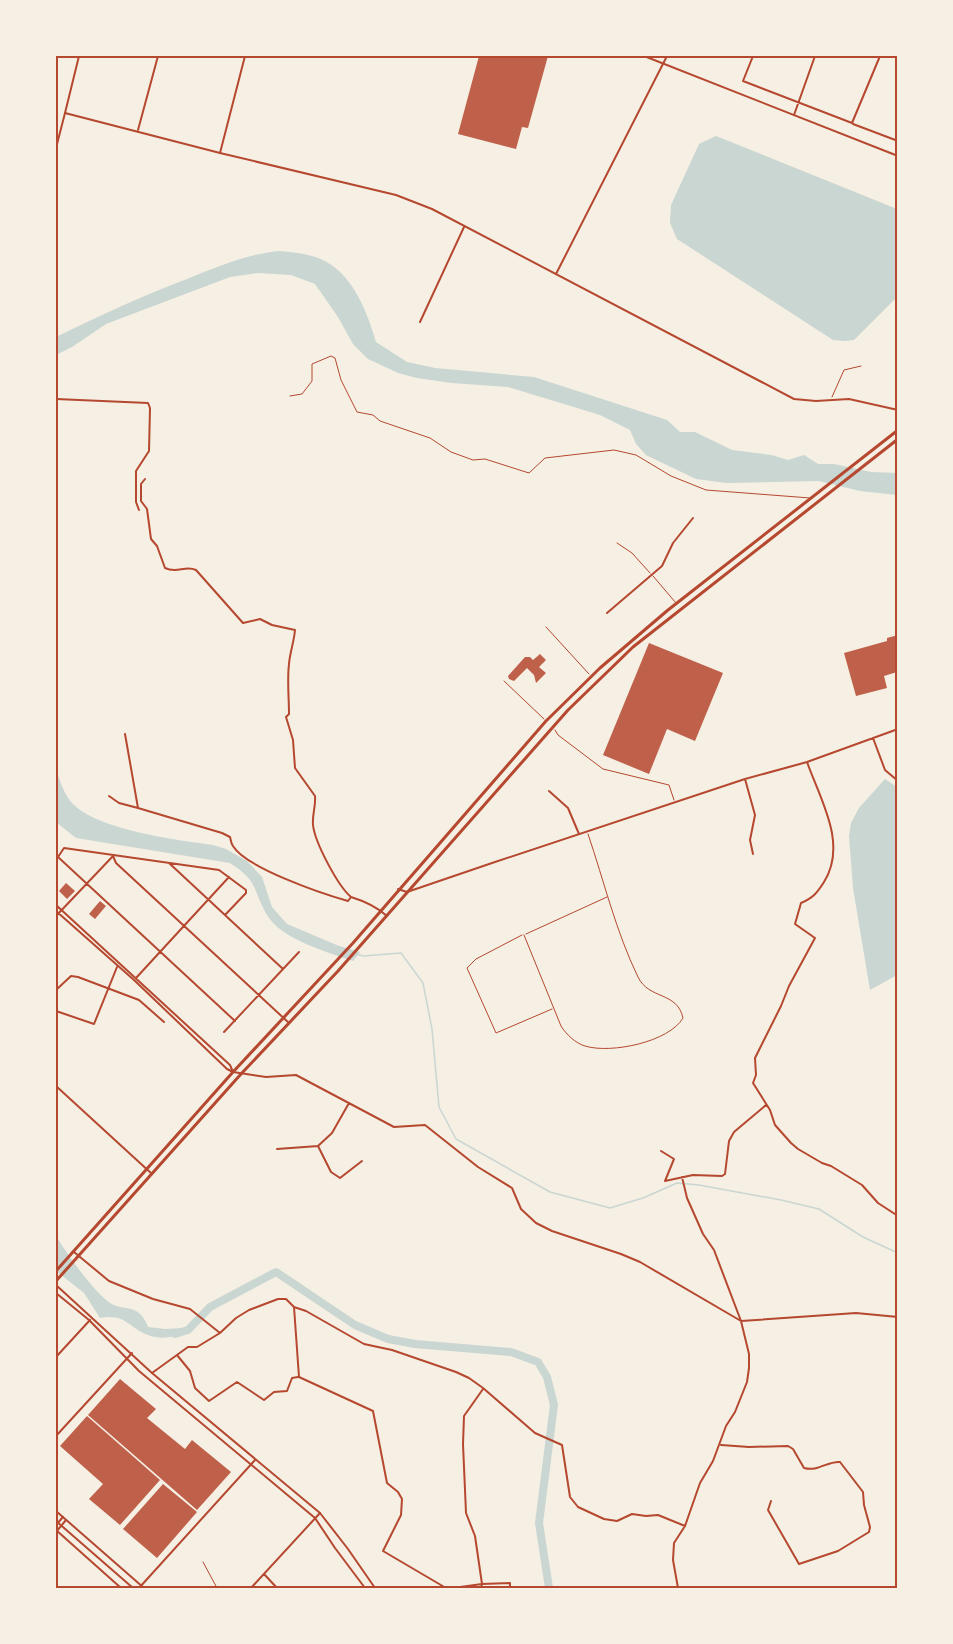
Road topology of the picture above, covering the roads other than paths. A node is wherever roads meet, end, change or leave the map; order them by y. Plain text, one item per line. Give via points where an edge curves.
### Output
1 (79, 56) edge
2 (158, 56) edge
3 (245, 56) edge
4 (644, 56) edge
5 (667, 56) edge
6 (753, 56) edge
7 (815, 56) edge
8 (880, 56) edge
9 (664, 64) junction
10 (799, 104) junction
11 (65, 113) junction
12 (794, 115) junction
13 (852, 123) junction
14 (138, 130) junction
15 (897, 141) edge
16 (56, 148) edge
17 (220, 153) junction
18 (897, 156) edge
19 (465, 226) junction
20 (556, 274) junction
21 (420, 322) dead end
22 (861, 366) dead end
23 (290, 396) dead end
24 (56, 399) edge
25 (831, 399) junction
26 (897, 410) edge
27 (897, 430) edge
28 (897, 439) edge
29 (145, 478) dead end
30 (814, 497) junction
31 (139, 510) dead end
32 (693, 518) dead end
33 (617, 543) dead end
34 (652, 575) junction
35 (676, 603) junction
36 (682, 608) junction
37 (607, 613) dead end
38 (546, 627) dead end
39 (592, 676) junction
40 (504, 681) dead end
41 (546, 721) junction
42 (552, 727) junction
43 (897, 729) edge
44 (125, 734) dead end
45 (873, 737) junction
46 (807, 762) junction
47 (508, 765) junction
48 (513, 770) junction
49 (745, 779) junction
50 (897, 781) edge
51 (549, 791) dead end
52 (109, 796) dead end
53 (675, 802) junction
54 (138, 808) junction
55 (587, 832) junction
56 (579, 834) junction
57 (753, 854) dead end
58 (112, 856) junction
59 (169, 863) junction
60 (229, 877) junction
61 (86, 883) junction
62 (398, 889) junction
63 (407, 892) junction
64 (609, 896) junction
65 (351, 897) junction
66 (208, 899) junction
67 (56, 905) edge
68 (61, 910) junction
69 (380, 910) junction
70 (56, 913) edge
71 (225, 915) junction
72 (387, 916) junction
73 (184, 926) junction
74 (524, 934) junction
75 (160, 952) junction
76 (299, 952) dead end
77 (118, 964) junction
78 (283, 969) junction
79 (135, 979) junction
80 (107, 988) junction
81 (56, 990) edge
82 (259, 995) junction
83 (554, 1008) junction
84 (56, 1011) edge
85 (285, 1018) junction
86 (235, 1021) junction
87 (164, 1022) dead end
88 (290, 1023) junction
89 (224, 1032) dead end
90 (233, 1072) junction
91 (241, 1074) junction
92 (56, 1086) edge
93 (349, 1103) junction
94 (766, 1105) junction
95 (318, 1146) junction
96 (277, 1149) dead end
97 (661, 1152) dead end
98 (362, 1161) dead end
99 (146, 1169) junction
100 (152, 1174) junction
101 (682, 1177) junction
102 (897, 1216) edge
103 (73, 1253) junction
104 (78, 1258) junction
105 (56, 1271) edge
106 (56, 1282) edge
107 (56, 1293) edge
108 (294, 1307) junction
109 (897, 1317) edge
110 (91, 1319) junction
111 (741, 1321) junction
112 (220, 1333) junction
113 (132, 1353) junction
114 (177, 1355) junction
115 (56, 1357) edge
116 (128, 1358) junction
117 (152, 1373) junction
118 (299, 1377) junction
119 (483, 1388) junction
120 (56, 1436) edge
121 (721, 1445) junction
122 (255, 1460) junction
123 (251, 1465) junction
124 (771, 1501) dead end
125 (56, 1510) edge
126 (320, 1513) junction
127 (63, 1517) junction
128 (315, 1518) junction
129 (66, 1520) junction
130 (56, 1523) edge
131 (62, 1526) junction
132 (685, 1526) junction
133 (56, 1531) edge
134 (202, 1562) dead end
135 (264, 1574) junction
136 (482, 1584) junction
137 (121, 1588) edge
138 (133, 1588) edge
139 (142, 1588) edge
140 (217, 1588) edge
141 (251, 1588) edge
142 (277, 1588) edge
143 (365, 1588) edge
144 (375, 1588) edge
145 (446, 1588) edge
146 (453, 1588) edge
147 (481, 1588) edge
148 (510, 1588) edge
149 (678, 1588) edge

1 - 11 street
2 - 14 street
3 - 17 street
4 - 9 street
5 - 9 street
6 - 10 street via 743,81
7 - 10 street
8 - 13 street
9 - 12 street
9 - 20 street
10 - 12 street
10 - 13 street
11 - 14 street
11 - 16 street
12 - 18 street
13 - 15 street
14 - 17 street
17 - 19 street via 396,195
19 - 20 street
19 - 21 street
20 - 25 street via 794,399
22 - 25 lane via 844,370
23 - 30 lane via 302,394 312,381 312,364 331,356 357,412 430,438 473,460 485,459 529,473 545,458 614,450 636,455 671,476 706,490
24 - 31 street via 148,404 149,451 136,471
25 - 26 street
27 - 30 main road
28 - 36 main road
29 - 65 street via 141,484 142,504 147,509 151,539 165,568 173,572 196,570 243,623 260,619 295,630 288,666 286,717 295,768 315,796 313,825 321,848
30 - 35 main road
32 - 34 street
33 - 34 lane
34 - 35 lane
34 - 37 street
35 - 36 lane
35 - 39 main road
36 - 42 main road via 633,647
38 - 39 lane
39 - 41 main road
40 - 41 lane
41 - 47 main road
42 - 48 main road
42 - 53 lane via 603,768 669,785
43 - 45 street
44 - 54 street
45 - 46 street
45 - 50 street via 885,770
46 - 49 street
46 - 94 street via 831,829 832,866 813,899 801,903 795,924 815,938 755,1058 753,1083
47 - 48 main road
47 - 62 main road
48 - 63 main road
49 - 53 street
49 - 57 street via 755,815 750,840
51 - 56 street via 572,814
52 - 54 street via 118,803
53 - 55 street
54 - 65 street via 222,833 230,837 233,847 261,868 330,896 348,901
55 - 56 street
55 - 64 lane
56 - 63 street
58 - 59 street
58 - 61 street
58 - 61 street via 64,848 58,857
58 - 73 street
59 - 60 street via 219,870
59 - 66 street
60 - 66 street
60 - 71 street via 246,893
61 - 68 street
61 - 75 street
62 - 63 street
62 - 69 main road
63 - 72 main road
64 - 74 lane
64 - 83 lane via 639,979 646,989 674,1001 683,1018 663,1035 636,1045 598,1048 583,1046 566,1034
65 - 69 street
66 - 71 street
66 - 73 street
67 - 68 street
68 - 70 street
68 - 77 street
69 - 72 street
69 - 85 main road
70 - 77 street
71 - 78 street
72 - 88 main road
73 - 75 street
73 - 82 street
74 - 83 lane
74 - 83 lane via 476,959 467,968 496,1033
75 - 79 street
75 - 86 street
76 - 78 street
77 - 79 street
77 - 80 street
78 - 82 street
79 - 90 street
80 - 81 street via 71,976
80 - 84 street via 94,1024
80 - 87 street via 139,1000
82 - 85 street
82 - 86 street
85 - 88 street
85 - 90 main road
86 - 89 street
88 - 91 main road
90 - 91 street
90 - 99 main road
91 - 93 street via 296,1075
91 - 100 main road
92 - 99 street
93 - 95 street via 332,1133
93 - 111 street via 394,1127 425,1125 512,1188 521,1209 536,1223 640,1262
94 - 101 street via 734,1132 729,1141 725,1174
94 - 102 street via 775,1125 798,1149 862,1185
95 - 96 street
95 - 98 street via 331,1172 340,1178
97 - 101 street via 674,1159 665,1181
99 - 100 street
99 - 103 main road
100 - 104 main road
101 - 111 street via 687,1198 714,1250
103 - 104 street
103 - 105 main road
104 - 106 main road
104 - 112 street via 125,1288 190,1309
106 - 110 street
107 - 110 street
108 - 112 street via 286,1299 278,1299 236,1317
108 - 118 street
108 - 119 street via 364,1344 456,1372
109 - 111 street via 856,1313
110 - 113 street
110 - 115 street
110 - 116 street
111 - 121 street via 749,1368
112 - 114 street
113 - 116 street
113 - 117 street
114 - 117 street
114 - 118 street via 190,1371 195,1388 209,1401 237,1382 264,1400 274,1392 287,1391 292,1378
116 - 120 street
116 - 123 street
117 - 122 street
118 - 145 street via 373,1412 387,1483 402,1499 401,1515 384,1551
119 - 132 street via 535,1433 562,1445 570,1497 578,1507 604,1519 658,1515
119 - 136 street via 464,1416 463,1444 466,1514 475,1536
121 - 124 street via 788,1446 804,1468 812,1470 840,1462 863,1492 869,1532 838,1551 799,1564 768,1510
121 - 132 street via 700,1483
122 - 123 street
122 - 126 street
123 - 128 street
123 - 139 street
125 - 127 street
126 - 128 street
126 - 144 street
127 - 129 street
127 - 130 street
128 - 135 street
128 - 143 street
129 - 131 street
129 - 139 street
130 - 131 street
131 - 133 street
131 - 138 street
132 - 149 street via 674,1543
133 - 137 street
134 - 140 lane
135 - 141 street
135 - 142 street
136 - 146 street
136 - 147 street
136 - 148 street via 510,1583

